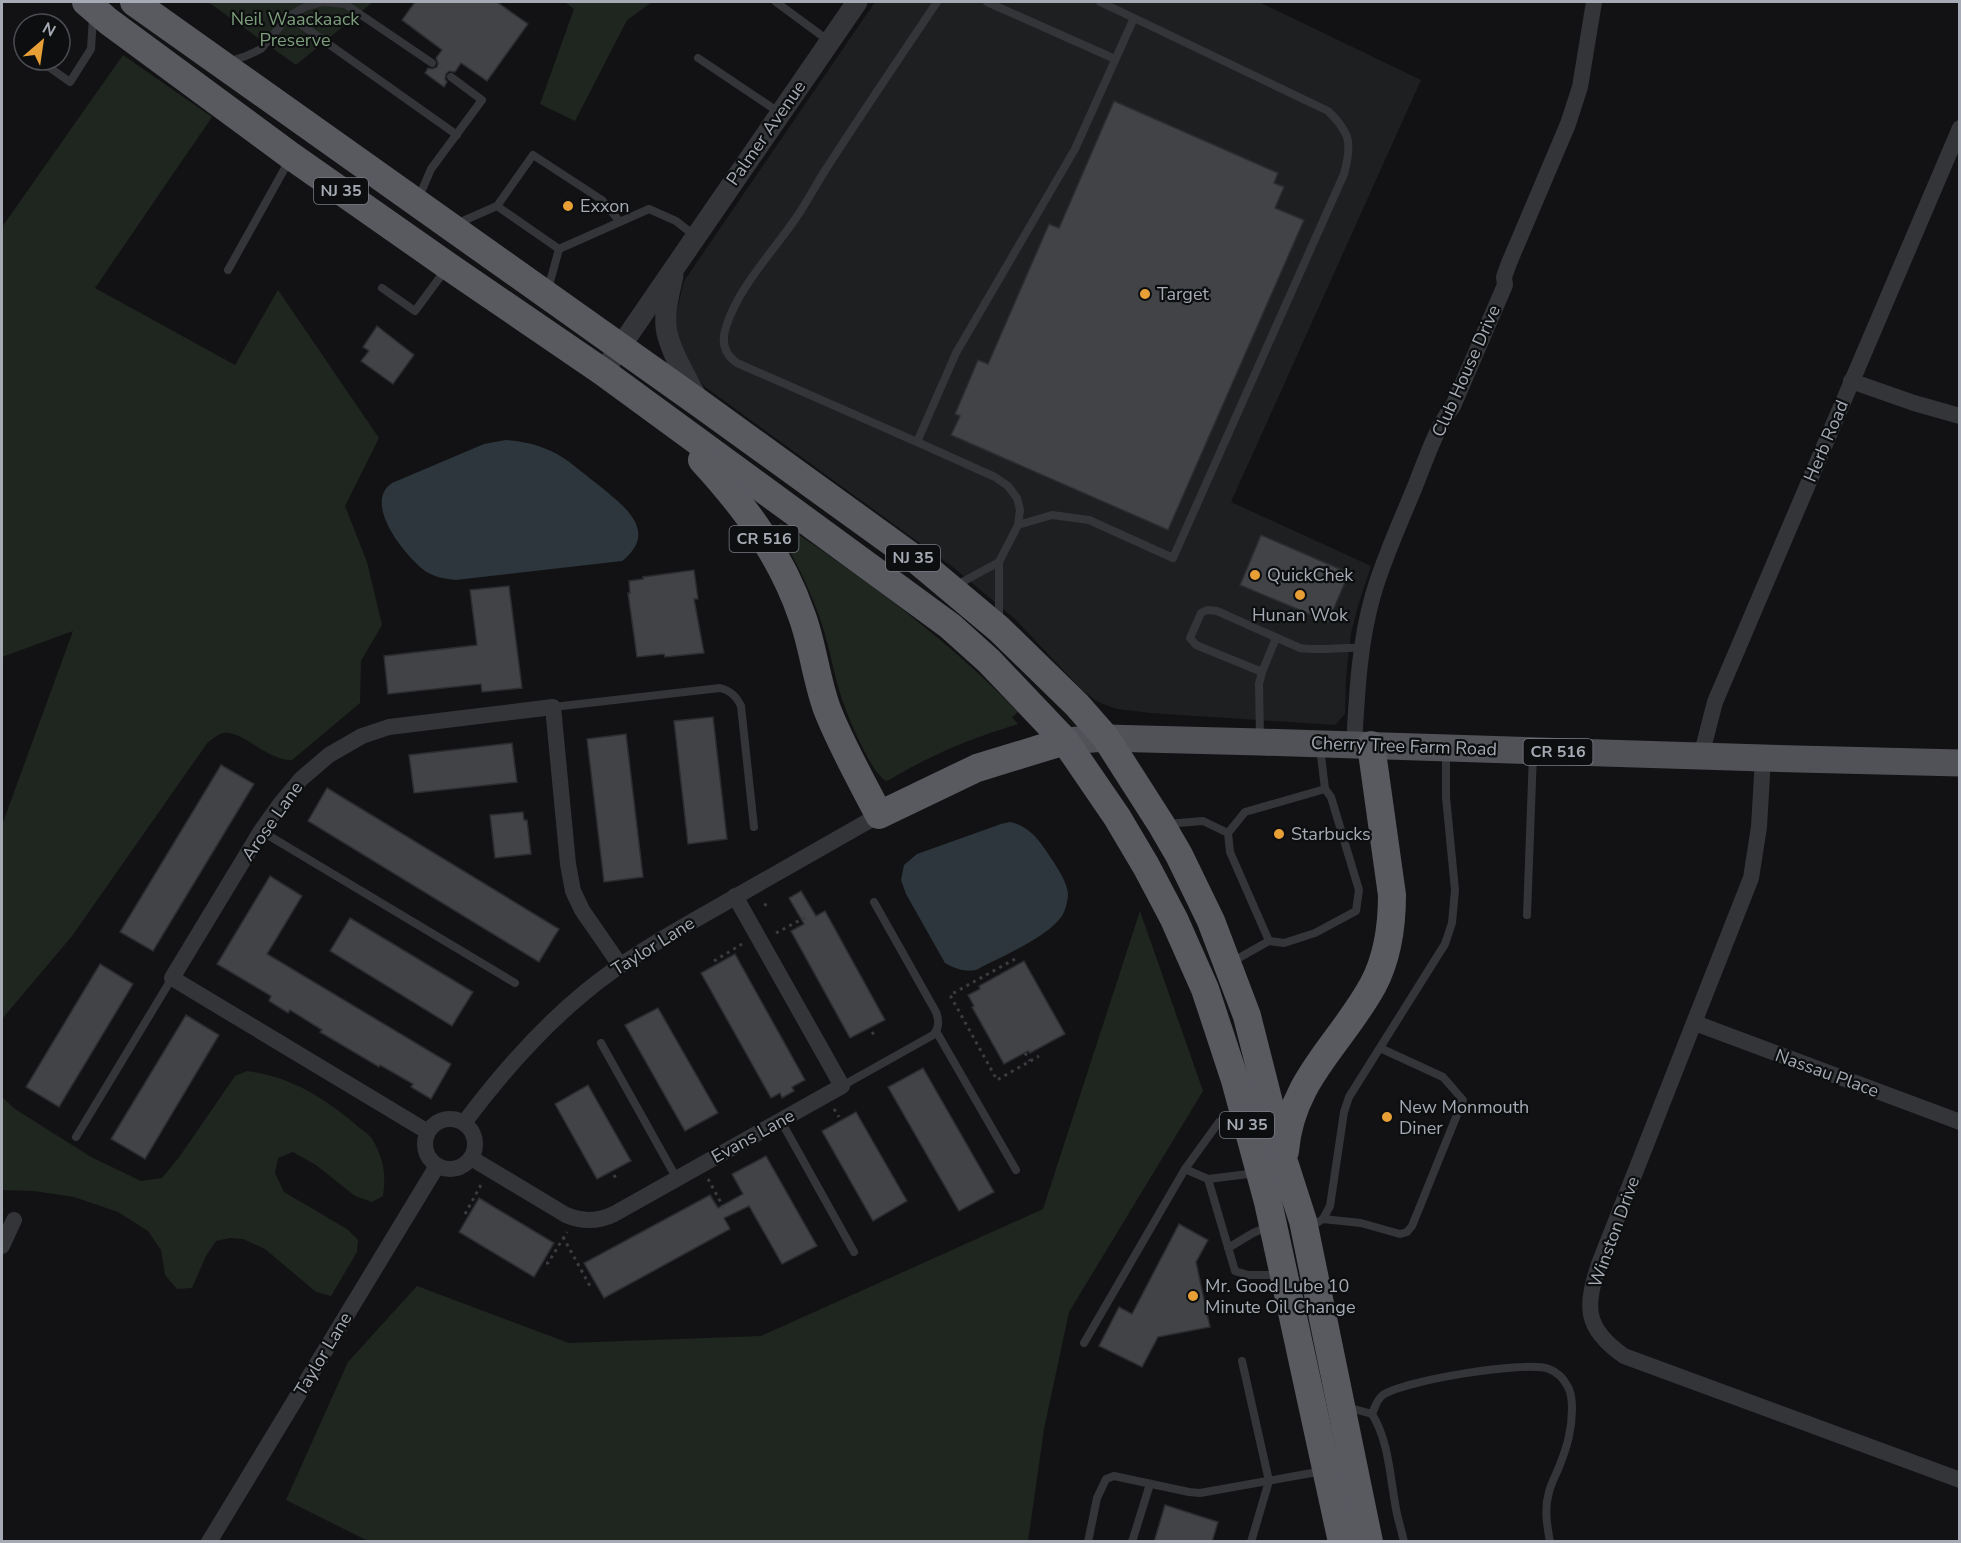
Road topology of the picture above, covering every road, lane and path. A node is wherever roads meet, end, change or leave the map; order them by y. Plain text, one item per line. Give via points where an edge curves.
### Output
1 (134, 2) edge
2 (776, 2) edge
3 (857, 2) edge
4 (937, 2) edge
5 (987, 2) edge
6 (1100, 2) edge
7 (1594, 2) edge
8 (89, 4) edge
9 (289, 16) junction
10 (1134, 18) junction
11 (830, 41) junction
12 (698, 58) dead end
13 (1115, 58) junction
14 (218, 62) junction
15 (432, 63) dead end
16 (56, 72) edge
17 (451, 77) dead end
18 (780, 113) junction
19 (1959, 128) edge
20 (457, 135) junction
21 (291, 156) junction
22 (416, 203) junction
23 (497, 206) junction
24 (620, 222) junction
25 (450, 227) junction
26 (695, 236) junction
27 (559, 249) junction
28 (676, 265) junction
29 (448, 266) junction
30 (228, 270) dead end
31 (382, 288) dead end
32 (546, 295) junction
33 (620, 347) junction
34 (603, 372) junction
35 (1851, 381) junction
36 (699, 403) junction
37 (660, 415) junction
38 (1959, 416) edge
39 (917, 442) junction
40 (1018, 525) junction
41 (999, 562) junction
42 (950, 588) junction
43 (999, 628) junction
44 (1276, 638) junction
45 (1362, 648) junction
46 (1262, 672) junction
47 (553, 707) junction
48 (1106, 738) junction
49 (1065, 741) junction
50 (1260, 742) junction
51 (1320, 744) junction
52 (1362, 745) junction
53 (1446, 748) junction
54 (1533, 751) junction
55 (1701, 756) junction
56 (1762, 758) junction
57 (1959, 763) edge
58 (1325, 789) junction
59 (879, 815) junction
60 (1161, 824) junction
61 (754, 827) dead end
62 (261, 831) junction
63 (1228, 833) junction
64 (735, 897) junction
65 (874, 902) dead end
66 (1527, 915) dead end
67 (806, 917) dead end
68 (775, 934) dead end
69 (1269, 941) junction
70 (746, 942) dead end
71 (1015, 959) dead end
72 (714, 961) dead end
73 (1227, 964) junction
74 (620, 965) junction
75 (172, 978) junction
76 (514, 983) dead end
77 (1695, 1023) junction
78 (936, 1030) junction
79 (601, 1043) dead end
80 (1380, 1048) junction
81 (1025, 1053) dead end
82 (1039, 1056) dead end
83 (1030, 1061) junction
84 (842, 1086) junction
85 (834, 1107) dead end
86 (1243, 1112) junction
87 (839, 1117) dead end
88 (781, 1121) junction
89 (1959, 1122) edge
90 (464, 1123) junction
91 (428, 1132) junction
92 (76, 1137) dead end
93 (471, 1158) junction
94 (437, 1166) junction
95 (1272, 1167) junction
96 (1185, 1169) junction
97 (1016, 1170) dead end
98 (614, 1175) dead end
99 (707, 1178) dead end
100 (616, 1179) dead end
101 (677, 1179) junction
102 (1208, 1179) junction
103 (483, 1181) dead end
104 (723, 1210) dead end
105 (465, 1214) dead end
106 (14, 1220) dead end
107 (1273, 1224) junction
108 (1314, 1225) junction
109 (567, 1230) dead end
110 (563, 1237) junction
111 (2, 1246) edge
112 (1228, 1248) junction
113 (854, 1252) dead end
114 (546, 1263) dead end
115 (1284, 1275) junction
116 (592, 1286) dead end
117 (1084, 1343) dead end
118 (1242, 1361) dead end
119 (1341, 1405) junction
120 (1372, 1414) junction
121 (1327, 1470) junction
122 (1959, 1480) edge
123 (1269, 1481) junction
124 (1150, 1484) junction
125 (210, 1542) edge
126 (1088, 1542) edge
127 (1132, 1542) edge
128 (1251, 1542) edge
129 (1342, 1542) edge
130 (1369, 1542) edge
131 (1404, 1542) edge
132 (1550, 1542) edge

1 - 14 highway, NJ 35
2 - 11 lane
3 - 11 street, Palmer Avenue
4 - 39 lane via 737,301 723,343 729,357 737,363
5 - 13 lane
6 - 10 lane
7 - 45 street, Club House Drive via 1580,87 1568,124 1509,263 1505,285 1382,567
8 - 16 lane via 91,49 70,82
8 - 21 highway, NJ 35
9 - 14 lane via 261,48 230,62
9 - 15 lane via 323,2 345,4
9 - 20 lane
10 - 13 lane
10 - 40 lane via 1328,111 1342,124 1348,140 1348,158 1173,558 1089,520 1052,516
11 - 18 street, Palmer Avenue
12 - 18 lane
13 - 39 lane via 1075,149 956,353
14 - 22 highway, NJ 35
17 - 20 lane via 482,100
18 - 26 street, Palmer Avenue
19 - 35 street, Herb Road
20 - 22 lane via 431,170
21 - 29 highway, NJ 35
21 - 30 lane
22 - 25 highway, NJ 35
23 - 24 lane via 532,155 602,200
23 - 25 lane
23 - 27 lane
24 - 26 lane via 649,209 676,221
24 - 27 lane
25 - 32 highway, NJ 35
26 - 28 street, Palmer Avenue
27 - 32 lane
28 - 33 street, Palmer Avenue
28 - 36 street, Palmer Avenue via 668,296 667,333
29 - 31 lane via 415,311
29 - 34 highway, NJ 35
32 - 33 highway, NJ 35
33 - 34 street, Palmer Avenue
33 - 36 highway, NJ 35
34 - 37 highway, NJ 35
35 - 38 street
35 - 55 street, Herb Road via 1714,702
36 - 42 highway, NJ 35
37 - 49 highway, NJ 35 via 950,626
37 - 59 highway, CR 516 via 742,504 777,558 802,614 827,708
39 - 40 lane via 1008,486 1019,503
40 - 41 lane
41 - 42 lane
41 - 43 lane
42 - 43 highway, NJ 35
43 - 48 highway, NJ 35
44 - 45 lane via 1312,650
44 - 46 lane
44 - 46 lane via 1207,610 1201,613 1190,638 1196,645
45 - 52 street, Club House Drive via 1358,674
46 - 50 lane
47 - 61 lane via 720,688 734,694 741,706
47 - 62 street, Arose Lane via 389,727 362,736 310,770
47 - 74 street via 573,891
48 - 49 main road, Cherry Tree Farm Road / CR 516
48 - 50 main road, Cherry Tree Farm Road / CR 516
48 - 60 highway, NJ 35
49 - 59 highway, CR 516 via 977,768
49 - 86 highway, NJ 35 via 1117,817 1174,919 1205,989
50 - 51 main road, Cherry Tree Farm Road / CR 516
51 - 52 main road, Cherry Tree Farm Road / CR 516
51 - 58 lane
52 - 53 main road, Cherry Tree Farm Road / CR 516
52 - 95 highway via 1392,896 1388,944 1367,995 1299,1097
53 - 54 main road, Cherry Tree Farm Road / CR 516
53 - 80 lane via 1446,797 1455,890 1452,923 1445,944
54 - 55 main road, Cherry Tree Farm Road / CR 516
54 - 66 lane
55 - 56 main road, Cherry Tree Farm Road / CR 516
56 - 57 main road, Cherry Tree Farm Road / CR 516
56 - 77 street, Winston Drive via 1759,827 1751,878
58 - 63 lane via 1245,812
58 - 69 lane via 1331,797 1359,890 1356,911 1315,933 1284,943
59 - 64 street, Taylor Lane
60 - 63 lane via 1203,821
60 - 73 highway, NJ 35 via 1211,921
62 - 75 street, Arose Lane
62 - 76 lane
63 - 69 lane via 1230,852
64 - 74 street, Taylor Lane
64 - 84 street
65 - 78 lane via 936,1012
67 - 68 path
69 - 73 lane
70 - 72 path
71 - 83 path via 950,995 997,1080
73 - 95 highway, NJ 35 via 1247,1016
74 - 90 street, Taylor Lane via 530,1043
75 - 91 street
75 - 92 lane
77 - 89 street, Nassau Place
77 - 122 street, Winston Drive via 1591,1288 1589,1302 1600,1336 1624,1356
78 - 84 lane
78 - 97 lane
79 - 101 lane
80 - 108 lane via 1346,1104 1330,1206
80 - 108 lane via 1443,1077 1463,1100 1407,1232 1400,1234 1361,1223
81 - 83 path
82 - 83 path
84 - 88 street, Evans Lane
85 - 87 path
86 - 95 highway, NJ 35
86 - 96 lane via 1219,1122
88 - 101 street, Evans Lane
88 - 113 lane
90 - 91 street via 440,1121
90 - 93 street via 475,1143
91 - 94 street via 425,1147
93 - 94 street via 459,1168
93 - 101 street, Evans Lane via 566,1215 591,1221 607,1218
94 - 125 street, Taylor Lane
95 - 102 lane
95 - 107 highway, NJ 35
95 - 108 highway, NJ 35
96 - 102 lane
96 - 117 lane
98 - 100 path
99 - 104 path
102 - 112 lane
103 - 105 path
106 - 111 street
107 - 112 lane
107 - 115 highway, NJ 35
108 - 119 highway, NJ 35
109 - 110 path
110 - 114 path
110 - 116 path
112 - 115 lane via 1235,1271
115 - 121 highway, NJ 35
118 - 123 lane
119 - 120 lane
119 - 130 highway, NJ 35
120 - 131 lane via 1389,1466
120 - 132 lane via 1382,1396 1391,1390 1429,1381 1521,1366 1548,1368 1559,1374 1570,1394 1572,1422 1546,1507
121 - 123 lane
121 - 129 highway, NJ 35
123 - 124 lane via 1200,1493
123 - 128 lane
124 - 126 lane via 1114,1476 1106,1479 1097,1498
124 - 127 lane

